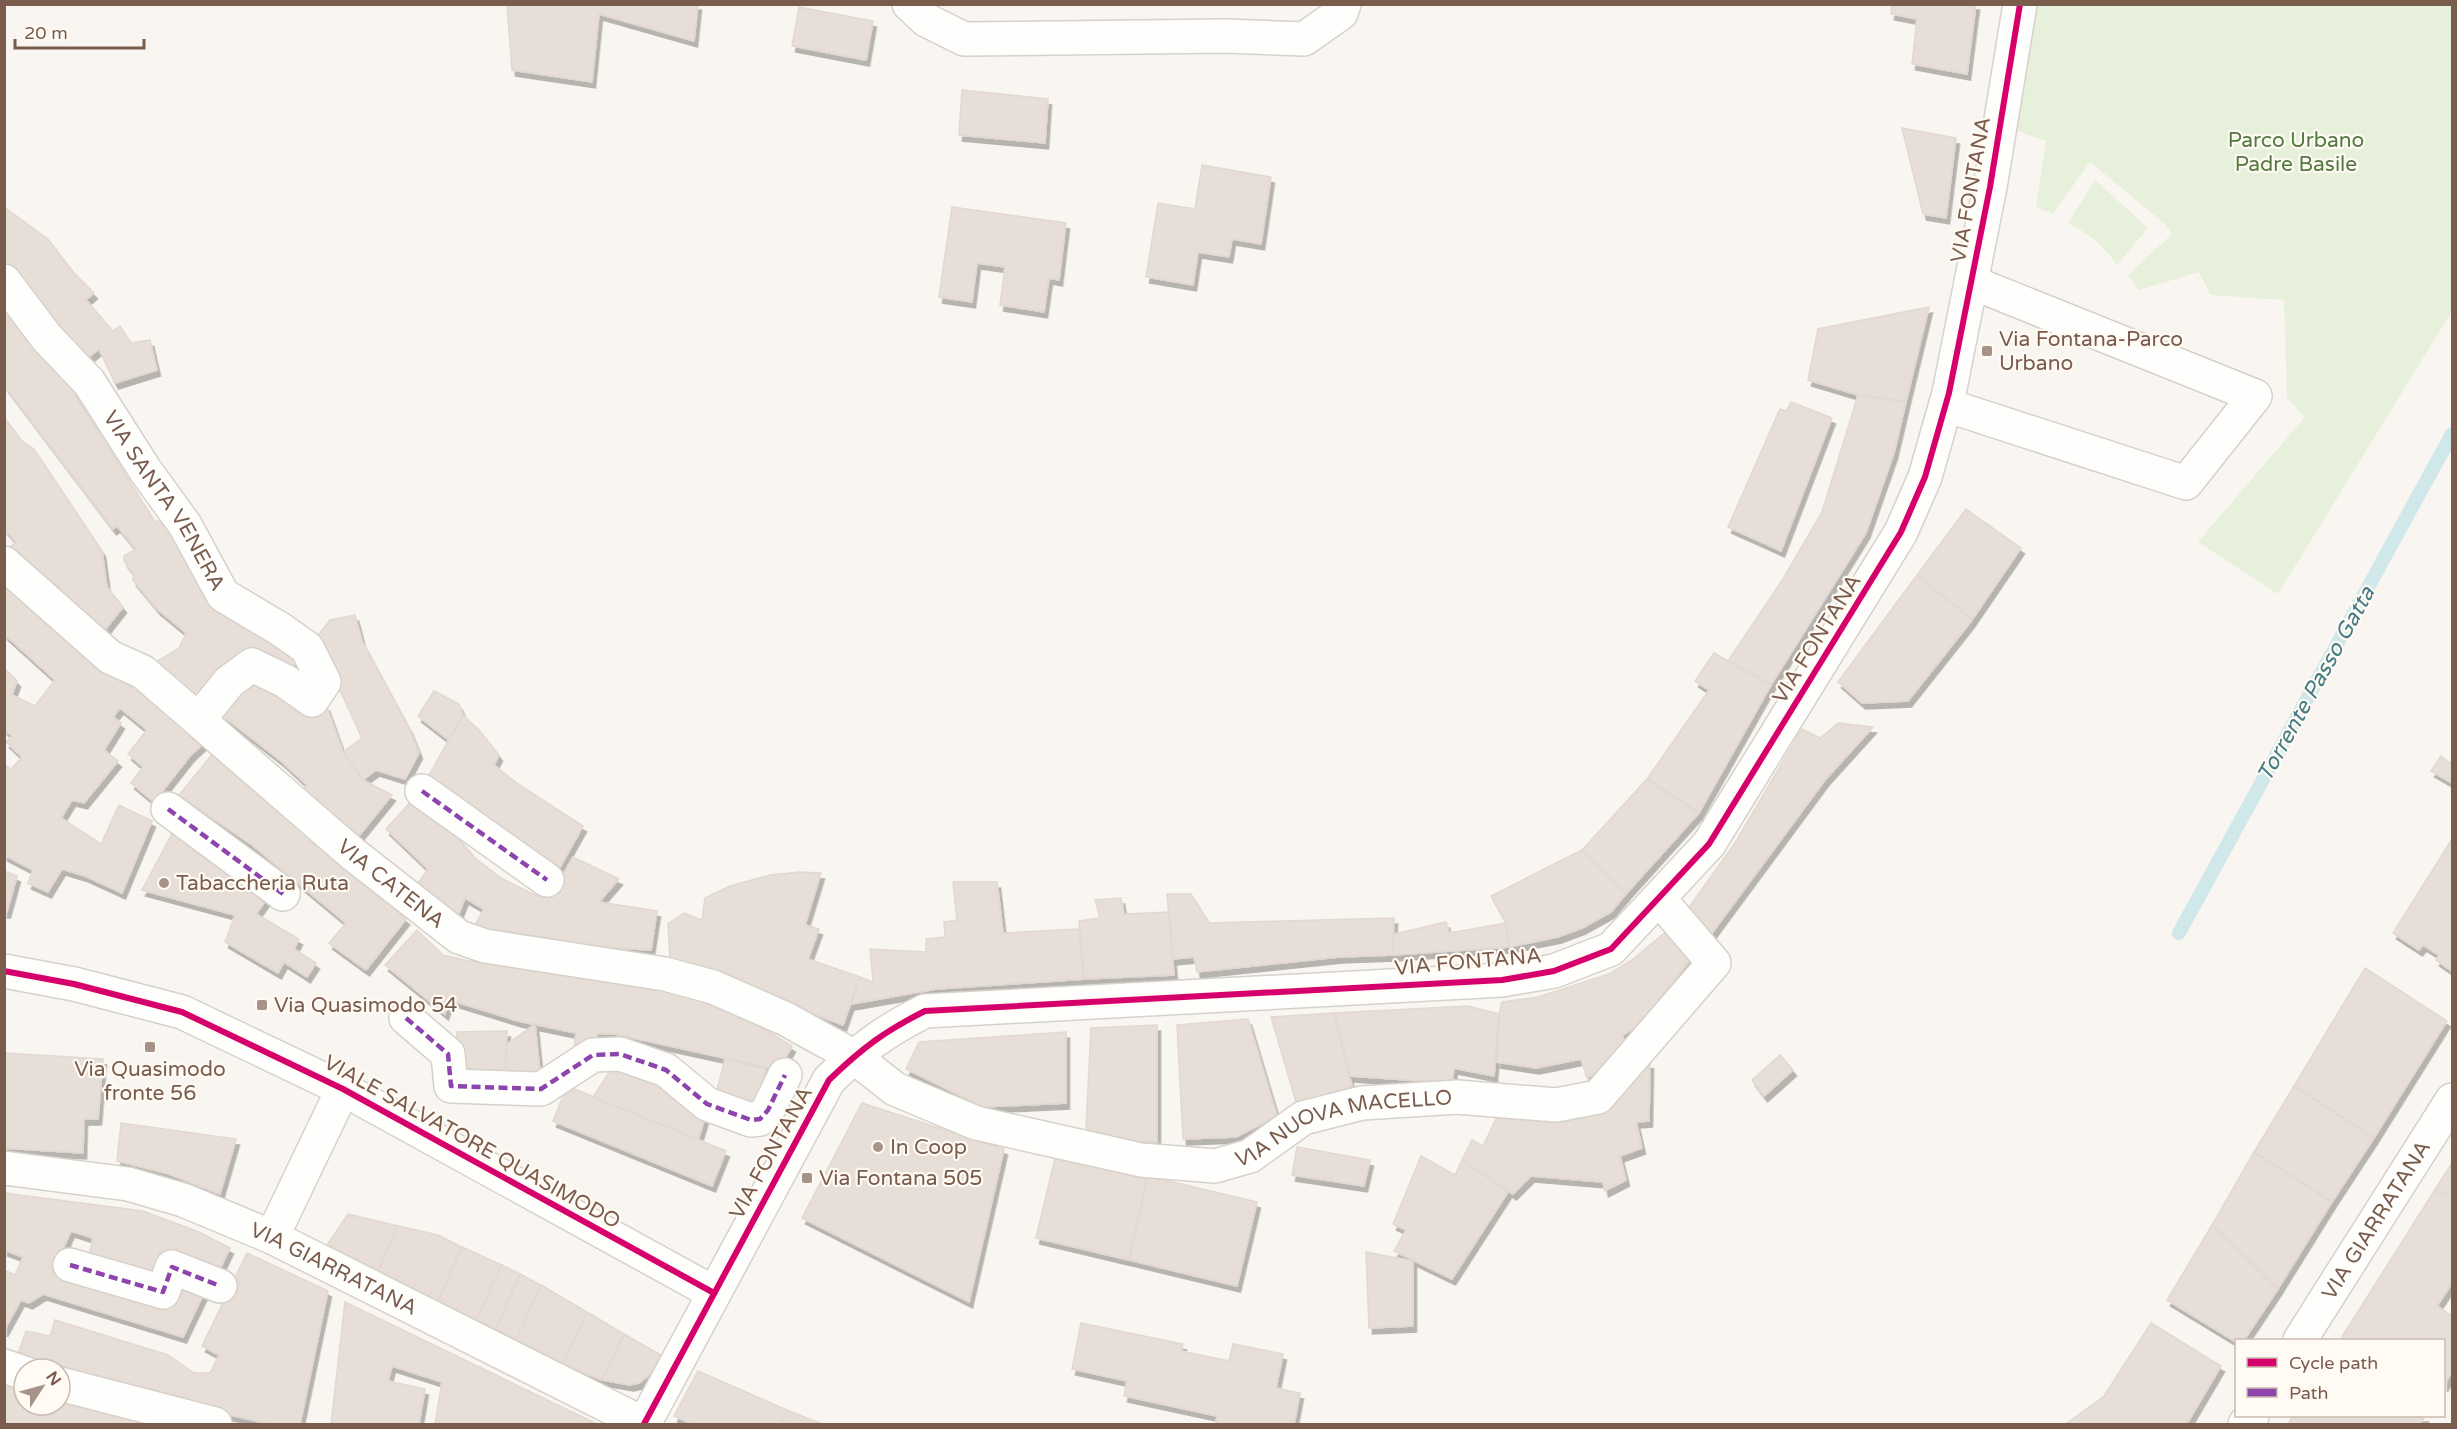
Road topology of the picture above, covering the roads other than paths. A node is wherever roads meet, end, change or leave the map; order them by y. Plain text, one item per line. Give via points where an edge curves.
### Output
1 (909, 4) edge
2 (1344, 4) edge
3 (2020, 4) edge
4 (4, 281) edge
5 (1971, 282) junction
6 (1946, 405) junction
7 (4, 563) edge
8 (199, 719) junction
9 (422, 791) dead end
10 (168, 809) dead end
11 (547, 879) dead end
12 (283, 894) dead end
13 (1660, 900) junction
14 (4, 971) edge
15 (406, 1017) dead end
16 (853, 1056) junction
17 (785, 1075) dead end
18 (343, 1089) junction
19 (2452, 1100) edge
20 (4, 1168) edge
21 (272, 1237) junction
22 (70, 1265) dead end
23 (220, 1286) dead end
24 (714, 1293) junction
25 (2301, 1339) edge
26 (72, 1387) edge
27 (644, 1424) edge
28 (215, 1425) edge

1 - 2 street via 926,20 964,39 1304,39 1341,13
3 - 5 street, VIA FONTANA
4 - 8 street, VIA SANTA VENERA via 47,338 88,382 184,525 223,595 307,648 324,682 312,700 252,665 229,682
5 - 6 street, VIA FONTANA
5 - 6 street via 2255,396 2186,483
6 - 13 street, VIA FONTANA via 1925,477 1901,532 1710,844
7 - 8 street, VIA CATENA via 110,657 143,672
8 - 16 street, VIA CATENA via 353,854 459,937 485,946 665,974 713,987 786,1019
9 - 11 street
10 - 12 street
13 - 16 street, VIA FONTANA via 1611,949 1554,971 1502,980 925,1011 889,1029
13 - 16 street, VIA NUOVA MACELLO via 1714,963 1598,1097 1556,1105 1457,1097 1362,1103 1304,1118 1250,1156 1215,1166 1141,1160 976,1123 895,1089
14 - 18 street, VIALE SALVATORE QUASIMODO via 74,984 182,1012
15 - 17 street via 448,1054 451,1086 541,1089 593,1055 620,1054 666,1070 707,1104 751,1120 760,1119 768,1110
16 - 24 street, VIA FONTANA via 830,1080
18 - 21 street
18 - 24 street, VIALE SALVATORE QUASIMODO
19 - 25 street, VIA GIARRATANA
20 - 21 street, VIA GIARRATANA via 128,1184 183,1200
21 - 27 street, VIA GIARRATANA
22 - 23 street via 163,1292 172,1267
24 - 27 street, VIA FONTANA
26 - 28 street

